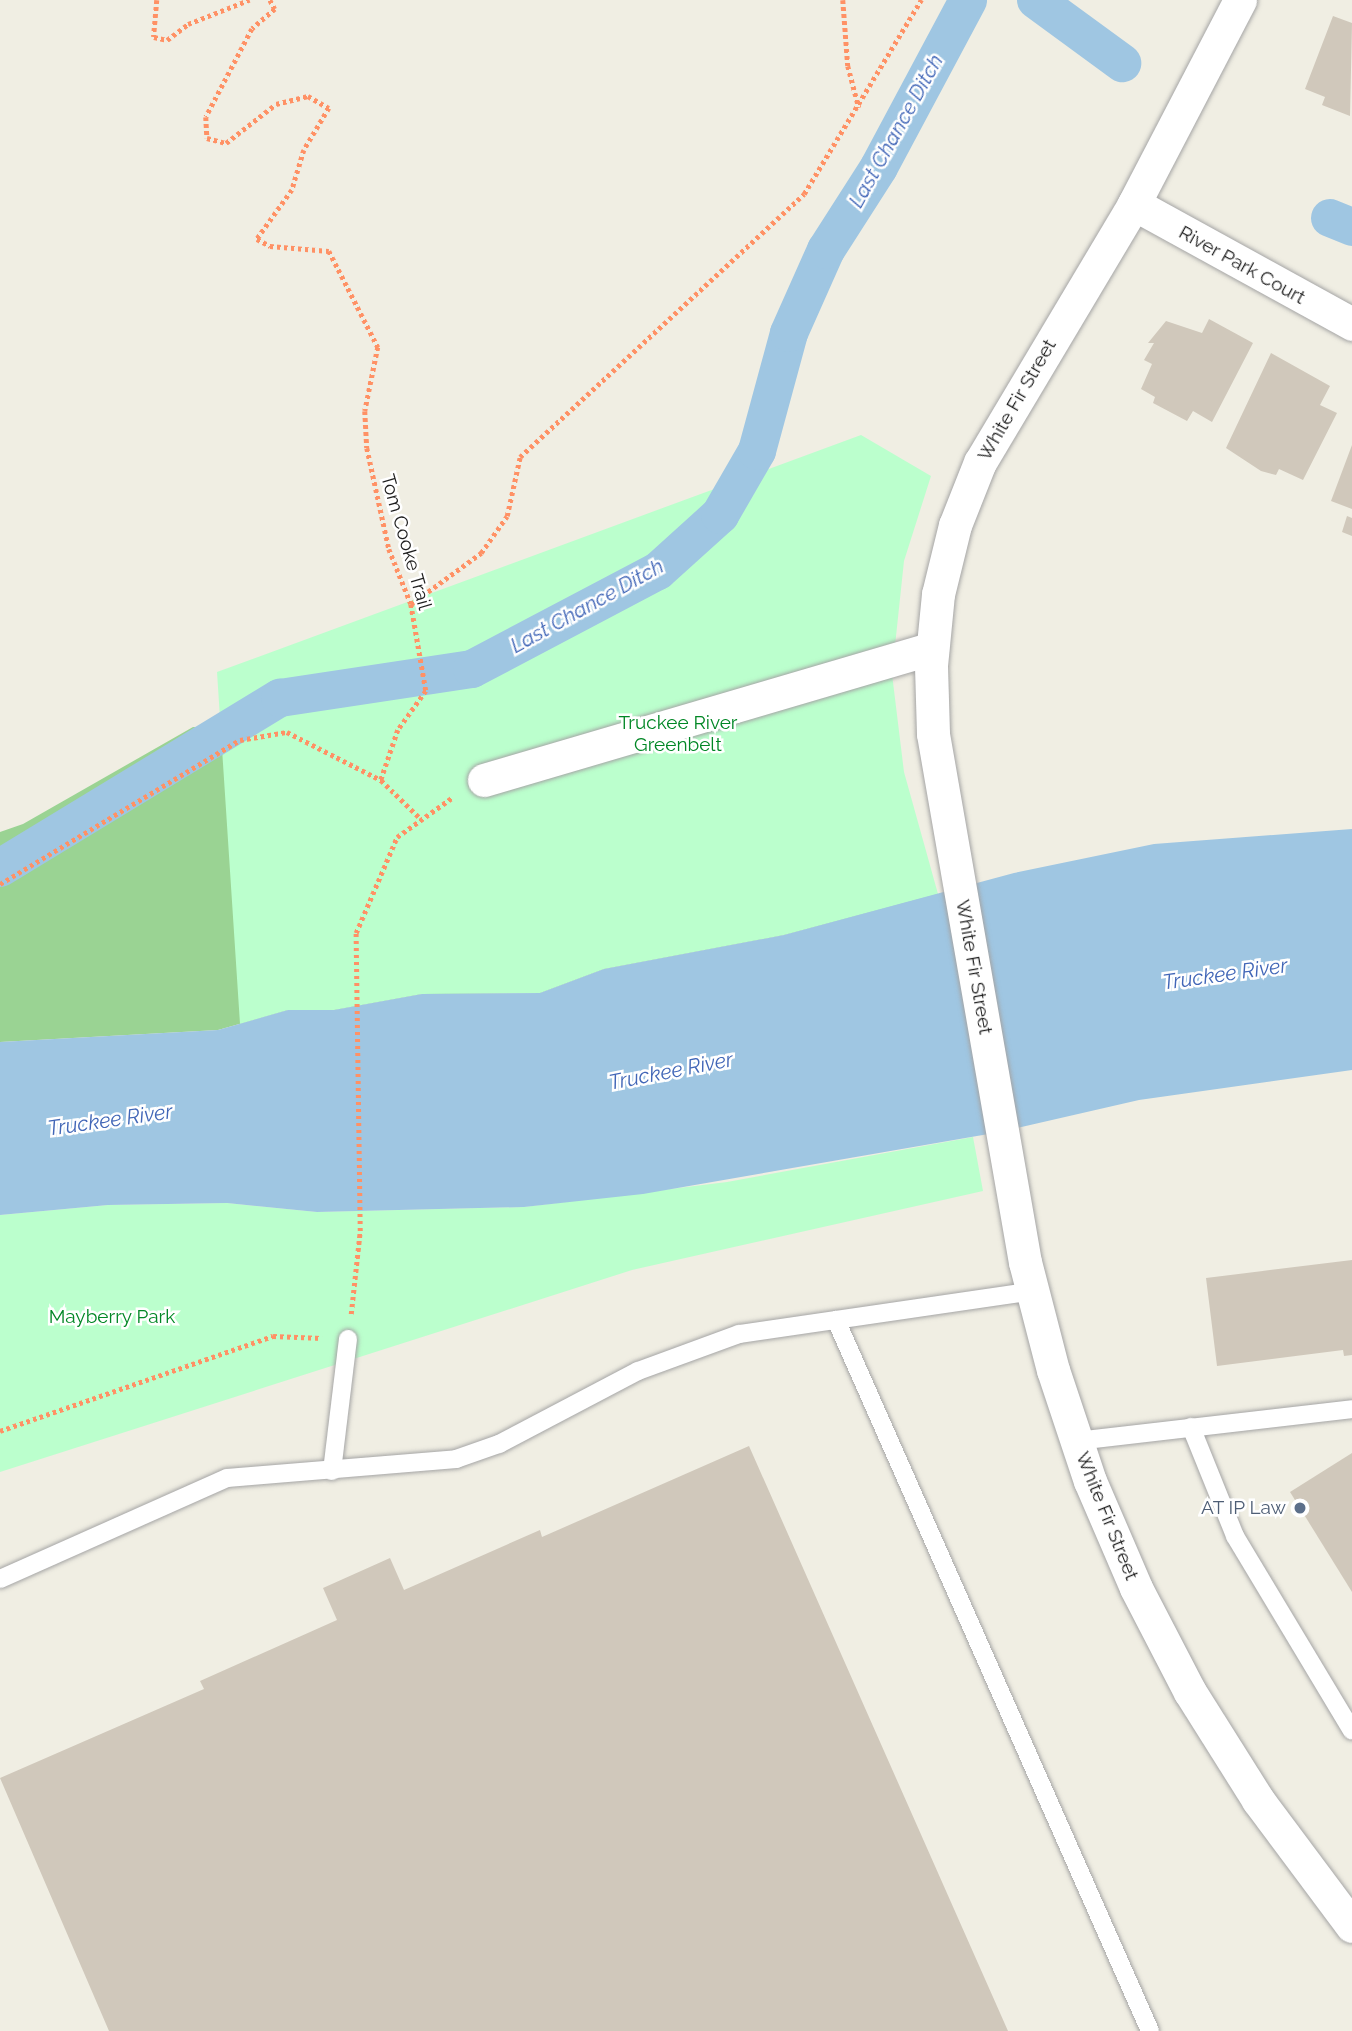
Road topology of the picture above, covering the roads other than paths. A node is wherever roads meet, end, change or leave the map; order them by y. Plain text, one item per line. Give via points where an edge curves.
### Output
1 (1240, 0) edge
2 (1134, 204) junction
3 (1352, 324) edge
4 (932, 648) junction
5 (484, 780) road end
6 (1033, 1291) junction
7 (836, 1320) junction
8 (348, 1339) road end
9 (1352, 1409) edge
10 (1191, 1427) junction
11 (1077, 1441) junction
12 (332, 1471) junction
13 (0, 1579) edge
14 (1352, 1731) edge
15 (1352, 1926) edge
16 (1150, 2031) edge

1 - 2 street, White Fir Street
2 - 3 street, River Park Court
2 - 4 street, White Fir Street via 980,462 955,525 938,594
4 - 5 street
4 - 6 street, White Fir Street via 933,734
6 - 7 lane
6 - 11 street, White Fir Street
7 - 12 lane via 739,1334 638,1371 499,1444 456,1459
7 - 16 lane
8 - 12 lane
9 - 10 lane
10 - 11 lane
10 - 14 lane via 1235,1535
11 - 15 street, White Fir Street via 1136,1588 1190,1692 1258,1800
12 - 13 lane via 255,1472 227,1478

